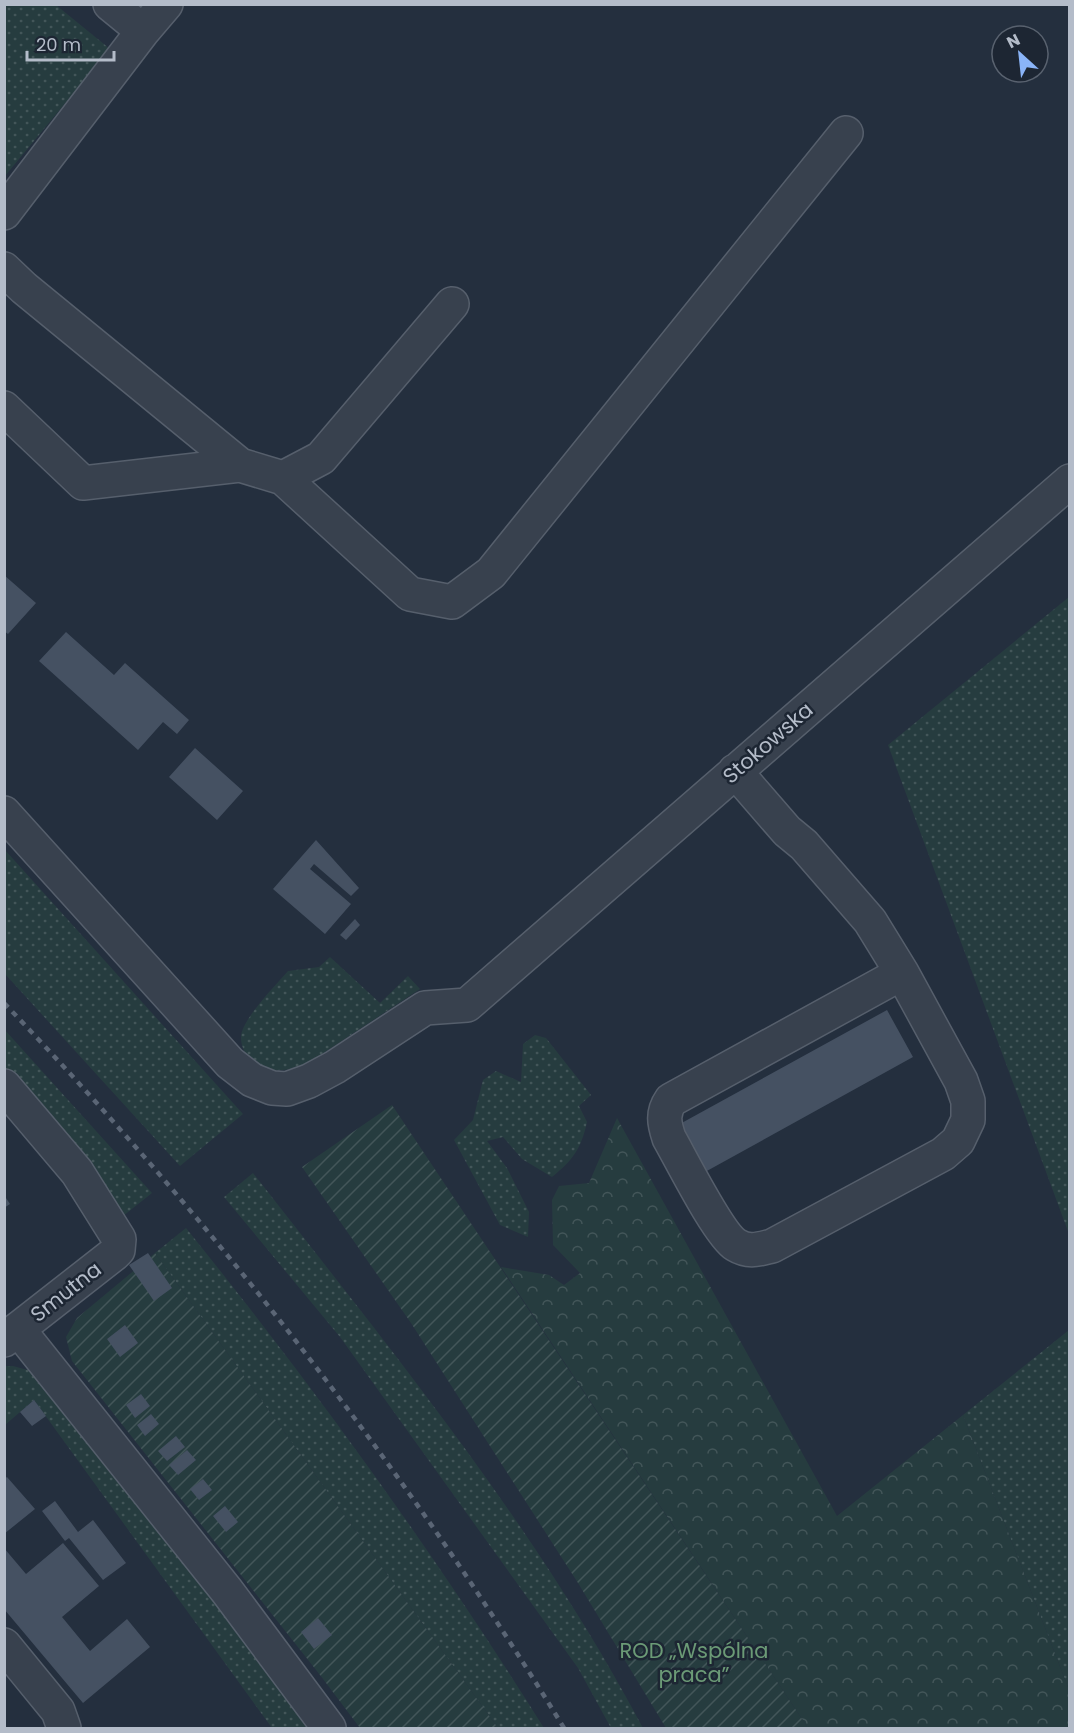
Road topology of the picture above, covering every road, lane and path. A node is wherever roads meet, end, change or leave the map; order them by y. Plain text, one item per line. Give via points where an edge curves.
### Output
1 (110, 4) edge
2 (166, 4) edge
3 (143, 31) junction
4 (846, 133) dead end
5 (4, 213) edge
6 (4, 269) edge
7 (452, 304) dead end
8 (4, 408) edge
9 (240, 465) junction
10 (283, 478) junction
11 (1070, 481) edge
12 (735, 771) junction
13 (4, 813) edge
14 (902, 973) junction
15 (4, 1086) edge
16 (11, 1334) edge
17 (4, 1645) edge
18 (64, 1728) edge
19 (329, 1728) edge

1 - 3 street
2 - 3 street
3 - 5 street
4 - 10 street via 491,573 452,602 411,594
6 - 9 street
7 - 10 street via 321,458
8 - 9 street via 83,483
9 - 10 street
11 - 12 street, Stokowska
12 - 13 street, Stokowska via 467,1005 425,1008 334,1067 287,1089 252,1080 230,1063
12 - 14 street via 870,921
14 - 14 street via 671,1100 664,1110 669,1138 735,1245 752,1251 772,1246 943,1154 958,1141 968,1120 968,1101
15 - 16 street, Smutna via 77,1172 119,1239 114,1254
16 - 19 street via 227,1591
17 - 18 street via 58,1711

